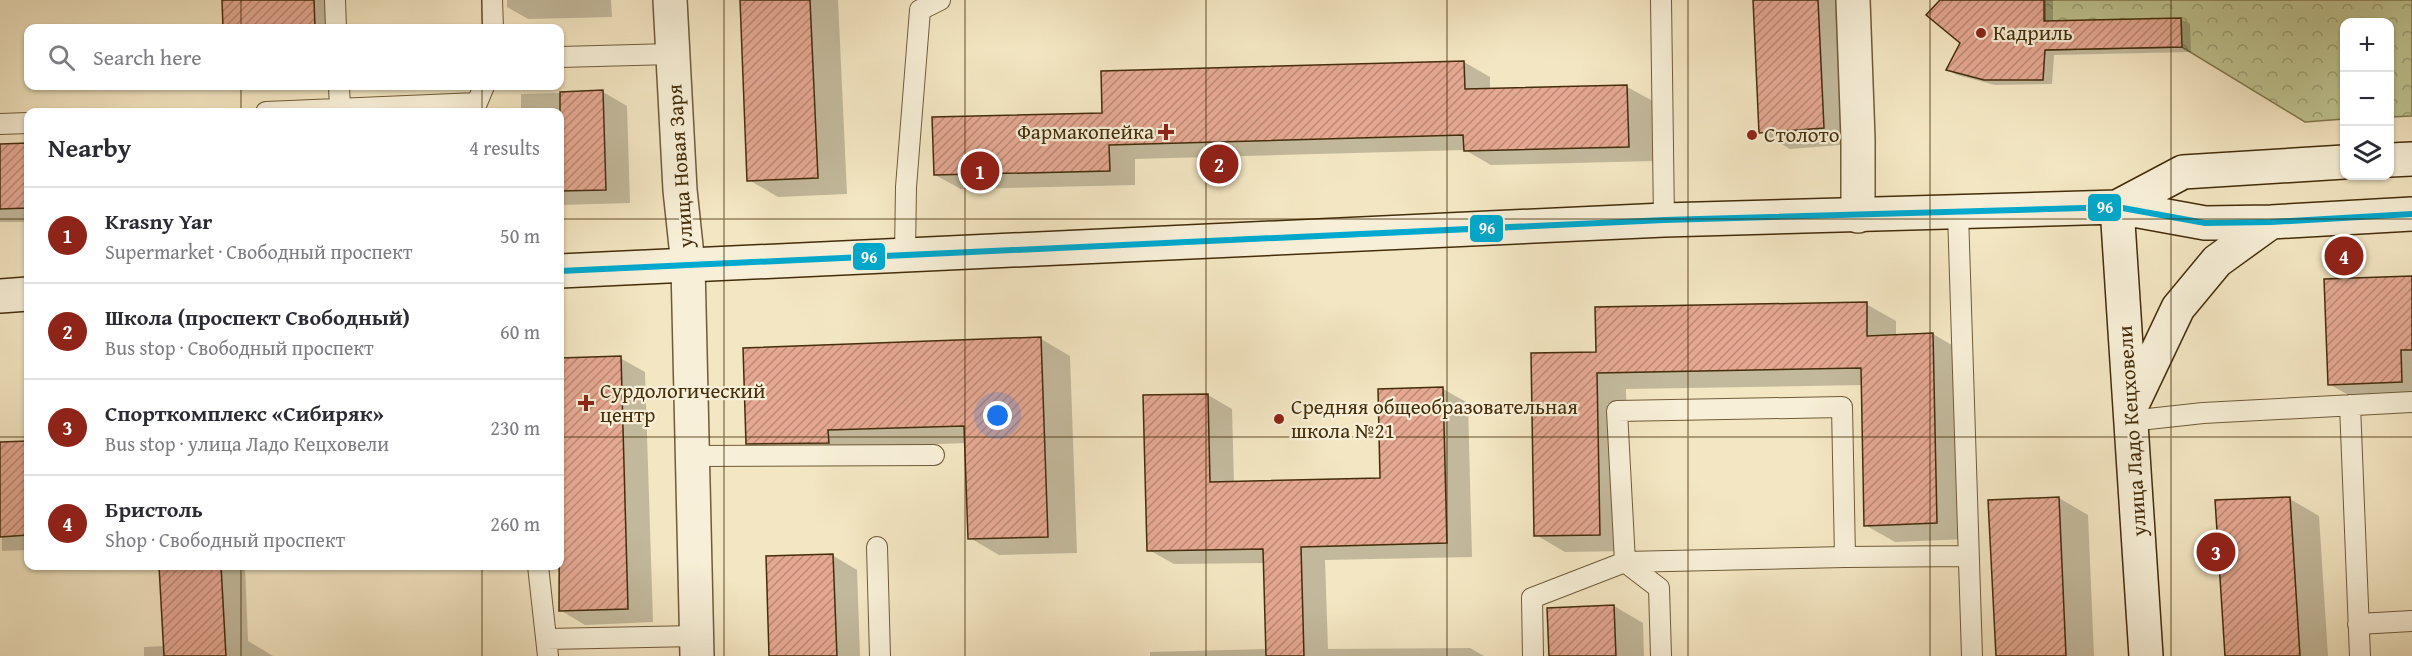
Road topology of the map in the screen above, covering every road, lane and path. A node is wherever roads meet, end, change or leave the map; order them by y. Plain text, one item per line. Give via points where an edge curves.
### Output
1 (335, 0) edge
2 (492, 0) edge
3 (670, 0) edge
4 (940, 0) edge
5 (1661, 0) edge
6 (1853, 0) edge
7 (336, 24) edge
8 (493, 24) edge
9 (672, 54) junction
10 (564, 57) edge
11 (339, 90) edge
12 (482, 90) edge
13 (340, 108) edge
14 (363, 108) edge
15 (24, 123) edge
16 (0, 124) edge
17 (2412, 159) edge
18 (2394, 160) edge
19 (2340, 162) edge
20 (2117, 207) junction
21 (1958, 213) junction
22 (2412, 214) edge
23 (1858, 216) junction
24 (1664, 220) junction
25 (2271, 222) junction
26 (905, 254) junction
27 (688, 265) junction
28 (564, 271) edge
29 (24, 294) edge
30 (0, 296) edge
31 (2412, 402) edge
32 (2350, 405) junction
33 (2130, 415) junction
34 (934, 454) dead end
35 (693, 456) junction
36 (878, 547) dead end
37 (1968, 556) junction
38 (1845, 557) junction
39 (1625, 562) junction
40 (538, 570) edge
41 (2412, 621) edge
42 (2358, 624) junction
43 (696, 646) edge
44 (548, 647) edge
45 (880, 656) edge
46 (1533, 656) edge
47 (1661, 656) edge
48 (1972, 656) edge
49 (2146, 656) edge
50 (2360, 656) edge

1 - 7 lane
2 - 8 lane
3 - 9 main road, улица Новая Заря
4 - 26 lane via 920,10 906,187
5 - 24 lane
6 - 23 main road
9 - 10 lane
9 - 27 main road, улица Новая Заря
11 - 13 lane
12 - 14 lane via 477,103
15 - 16 lane
17 - 18 main road
19 - 20 main road via 2183,172
20 - 21 main road
20 - 25 main road via 2205,223
20 - 33 main road, улица Ладо Кецховели
21 - 23 main road
21 - 37 lane
22 - 25 main road
23 - 24 main road
24 - 26 main road
25 - 33 main road via 2217,261 2178,308
26 - 27 main road
27 - 28 main road
27 - 35 main road, улица Новая Заря
29 - 30 main road
31 - 32 lane
32 - 33 lane
32 - 42 lane
33 - 49 main road, улица Ладо Кецховели
34 - 35 lane
35 - 43 main road, улица Новая Заря
36 - 45 lane
37 - 38 lane
37 - 48 lane
38 - 39 lane
38 - 39 lane via 1842,407 1617,411
39 - 46 lane via 1532,598
39 - 47 lane via 1659,588
40 - 44 lane
41 - 42 lane
42 - 50 lane
43 - 44 lane

